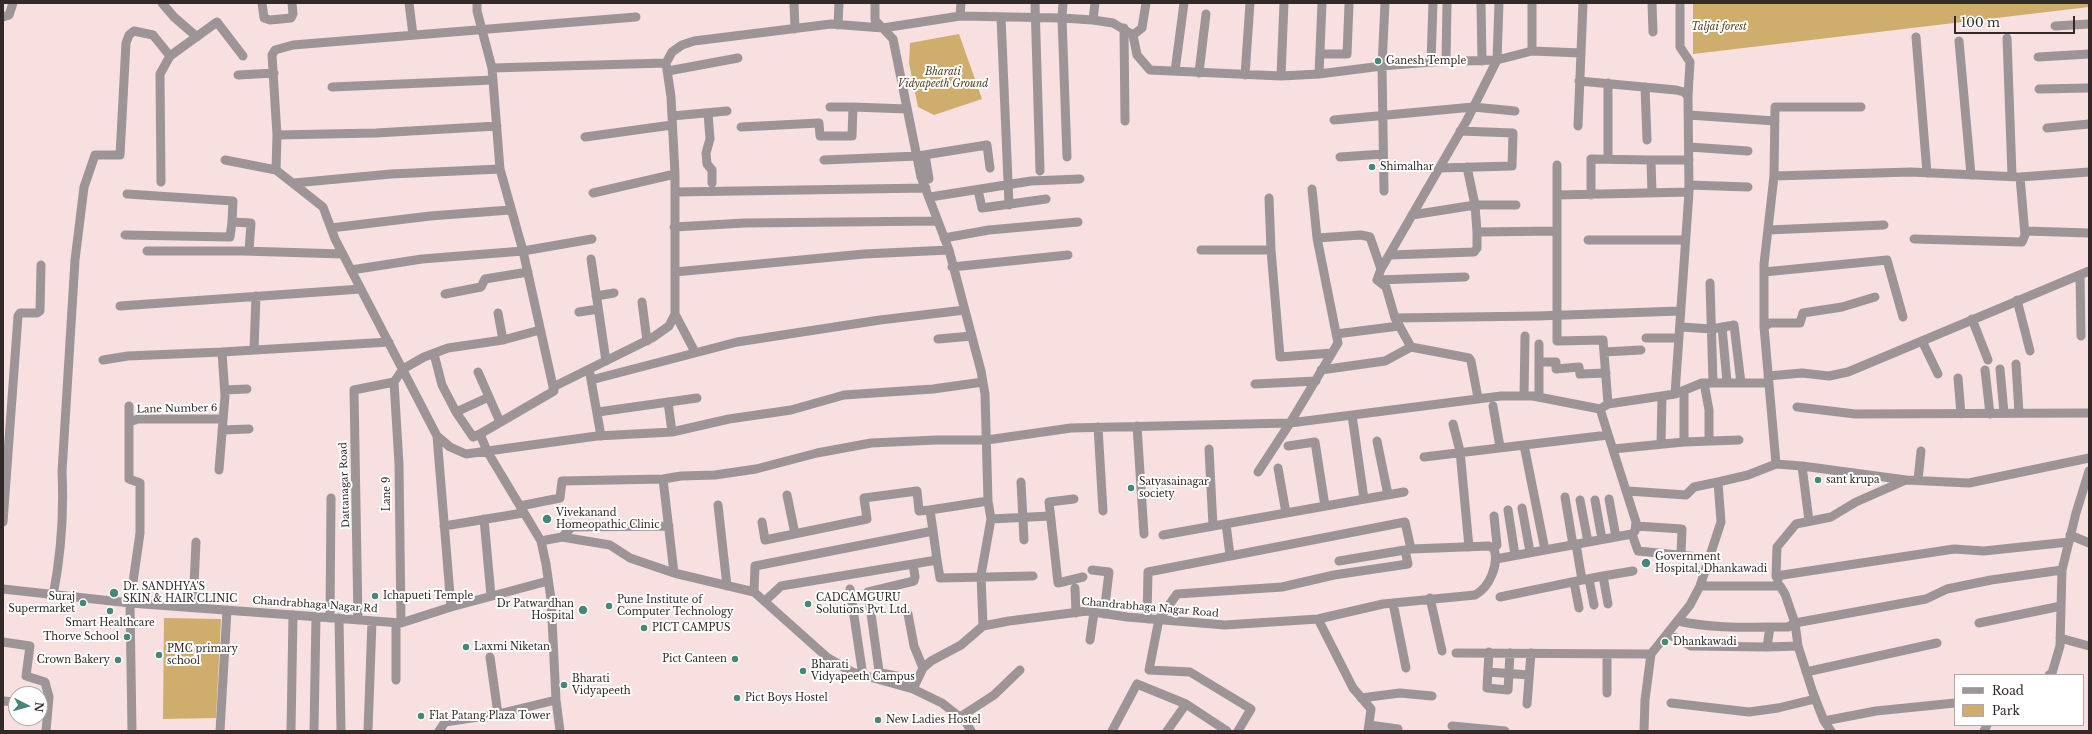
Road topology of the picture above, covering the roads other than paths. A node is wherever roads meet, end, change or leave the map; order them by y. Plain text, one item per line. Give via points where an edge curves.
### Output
1 (13, 3) edge
2 (162, 3) edge
3 (262, 3) edge
4 (292, 3) edge
5 (409, 3) edge
6 (477, 3) edge
7 (794, 3) edge
8 (839, 3) edge
9 (875, 3) edge
10 (961, 3) edge
11 (1035, 3) edge
12 (1063, 3) edge
13 (1095, 3) edge
14 (1146, 3) edge
15 (1184, 3) edge
16 (1250, 3) edge
17 (1284, 3) edge
18 (1322, 3) edge
19 (1385, 3) edge
20 (1433, 3) edge
21 (1447, 3) edge
22 (1482, 3) edge
23 (1499, 3) edge
24 (1532, 3) edge
25 (1583, 3) edge
26 (1652, 3) edge
27 (1680, 3) edge
28 (1349, 5) dead end
29 (1206, 14) dead end
30 (960, 16) junction
31 (3, 17) edge
32 (636, 17) dead end
33 (1001, 17) junction
34 (1034, 17) junction
35 (1062, 18) junction
36 (1093, 20) junction
37 (2089, 24) edge
38 (838, 25) junction
39 (2055, 26) dead end
40 (883, 28) junction
41 (1124, 28) junction
42 (482, 29) junction
43 (795, 29) junction
44 (1653, 32) dead end
45 (412, 35) junction
46 (1134, 35) junction
47 (196, 37) junction
48 (1916, 37) dead end
49 (2008, 38) dead end
50 (1960, 41) dead end
51 (1532, 51) junction
52 (1581, 53) junction
53 (1320, 54) junction
54 (2089, 54) edge
55 (170, 56) junction
56 (243, 56) dead end
57 (2038, 57) dead end
58 (738, 58) dead end
59 (1497, 60) junction
60 (1446, 61) junction
61 (1482, 61) junction
62 (1431, 62) junction
63 (1382, 66) junction
64 (667, 67) junction
65 (492, 68) junction
66 (1175, 71) junction
67 (274, 73) junction
68 (1199, 73) junction
69 (1319, 74) junction
70 (238, 75) dead end
71 (1245, 75) junction
72 (1281, 76) junction
73 (493, 80) junction
74 (1579, 81) junction
75 (1608, 83) junction
76 (332, 87) dead end
77 (1645, 87) junction
78 (2089, 88) edge
79 (2039, 89) dead end
80 (1688, 96) junction
81 (830, 107) dead end
82 (1473, 107) junction
83 (1861, 107) dead end
84 (853, 108) junction
85 (907, 109) junction
86 (727, 111) dead end
87 (1514, 111) dead end
88 (708, 113) junction
89 (1689, 115) junction
90 (1382, 116) junction
91 (672, 120) junction
92 (1334, 120) dead end
93 (1125, 121) dead end
94 (1775, 121) junction
95 (2089, 124) edge
96 (497, 126) junction
97 (741, 126) dead end
98 (1578, 126) dead end
99 (2047, 128) dead end
100 (1460, 131) junction
101 (277, 135) junction
102 (585, 137) dead end
103 (1647, 140) dead end
104 (1689, 147) junction
105 (1748, 150) dead end
106 (1383, 154) junction
107 (921, 156) junction
108 (1340, 156) dead end
109 (1067, 157) dead end
110 (1608, 159) junction
111 (225, 160) dead end
112 (824, 160) dead end
113 (1652, 160) junction
114 (1689, 160) junction
115 (1557, 165) dead end
116 (1467, 167) junction
117 (990, 168) dead end
118 (1439, 168) junction
119 (500, 169) junction
120 (276, 170) junction
121 (1040, 171) dead end
122 (2089, 172) edge
123 (1927, 173) junction
124 (675, 174) junction
125 (1971, 175) junction
126 (1774, 176) junction
127 (2016, 176) junction
128 (1080, 179) dead end
129 (161, 182) dead end
130 (294, 183) junction
131 (712, 183) dead end
132 (927, 184) junction
133 (1009, 185) junction
134 (1748, 187) dead end
135 (1689, 188) junction
136 (1312, 189) dead end
137 (978, 190) junction
138 (1384, 190) dead end
139 (675, 192) junction
140 (593, 193) dead end
141 (1652, 193) junction
142 (127, 194) dead end
143 (1557, 195) junction
144 (1591, 195) junction
145 (930, 197) junction
146 (1269, 198) dead end
147 (1046, 199) dead end
148 (1009, 204) junction
149 (1475, 205) junction
150 (1516, 205) dead end
151 (510, 210) junction
152 (1412, 215) junction
153 (938, 221) junction
154 (232, 222) junction
155 (1078, 222) dead end
156 (1884, 225) dead end
157 (674, 227) junction
158 (331, 228) junction
159 (1768, 230) junction
160 (1558, 231) junction
161 (2025, 231) junction
162 (1477, 232) junction
163 (2089, 233) edge
164 (125, 235) dead end
165 (944, 238) junction
166 (1317, 238) junction
167 (592, 239) dead end
168 (1914, 239) dead end
169 (1588, 240) dead end
170 (1685, 240) junction
171 (949, 250) junction
172 (1201, 250) dead end
173 (1271, 250) junction
174 (147, 251) dead end
175 (249, 251) junction
176 (523, 252) junction
177 (343, 254) junction
178 (1388, 255) junction
179 (1068, 256) dead end
180 (591, 259) dead end
181 (41, 265) dead end
182 (952, 267) junction
183 (1381, 269) junction
184 (351, 270) junction
185 (2089, 271) edge
186 (528, 272) junction
187 (674, 272) junction
188 (1764, 272) junction
189 (2080, 275) junction
190 (1465, 277) dead end
191 (1377, 280) junction
192 (1710, 283) dead end
193 (361, 289) junction
194 (614, 293) dead end
195 (444, 294) dead end
196 (256, 296) junction
197 (596, 296) junction
198 (1875, 297) dead end
199 (2017, 300) junction
200 (642, 302) dead end
201 (120, 306) dead end
202 (598, 310) junction
203 (965, 310) junction
204 (1680, 311) junction
205 (579, 312) dead end
206 (498, 313) dead end
207 (676, 314) junction
208 (1557, 316) junction
209 (1902, 317) dead end
210 (1972, 319) junction
211 (1397, 322) junction
212 (1680, 327) junction
213 (1722, 327) junction
214 (1764, 327) junction
215 (1712, 328) junction
216 (540, 330) junction
217 (1336, 334) junction
218 (972, 336) junction
219 (1525, 336) dead end
220 (2081, 336) dead end
221 (1646, 338) dead end
222 (1679, 338) junction
223 (938, 339) dead end
224 (503, 340) junction
225 (647, 340) junction
226 (1922, 341) junction
227 (388, 342) junction
228 (1539, 344) dead end
229 (1411, 347) junction
230 (254, 350) junction
231 (1641, 350) dead end
232 (2030, 351) dead end
233 (222, 352) junction
234 (696, 352) junction
235 (1604, 352) junction
236 (1332, 353) junction
237 (434, 354) junction
238 (103, 360) dead end
239 (1988, 360) dead end
240 (606, 361) junction
241 (1539, 362) junction
242 (2016, 364) dead end
243 (403, 369) junction
244 (589, 369) junction
245 (2000, 369) dead end
246 (1321, 370) junction
247 (1985, 370) dead end
248 (478, 372) dead end
249 (1606, 373) junction
250 (1938, 374) dead end
251 (1958, 378) dead end
252 (1768, 379) junction
253 (591, 380) junction
254 (1316, 381) junction
255 (394, 382) junction
256 (983, 382) junction
257 (1727, 382) junction
258 (1741, 382) junction
259 (1708, 383) junction
260 (1255, 384) dead end
261 (553, 387) junction
262 (247, 389) dead end
263 (225, 390) junction
264 (1679, 393) junction
265 (1524, 396) junction
266 (1662, 396) junction
267 (490, 397) junction
268 (1539, 397) junction
269 (697, 398) dead end
270 (1478, 398) junction
271 (668, 402) junction
272 (1608, 404) junction
273 (129, 406) dead end
274 (1493, 406) dead end
275 (1797, 407) dead end
276 (1600, 409) junction
277 (456, 412) junction
278 (598, 412) junction
279 (2004, 413) junction
280 (2019, 413) junction
281 (2089, 413) edge
282 (1961, 414) junction
283 (1990, 414) junction
284 (1352, 415) junction
285 (224, 419) junction
286 (129, 422) junction
287 (500, 422) junction
288 (1290, 423) junction
289 (1453, 424) dead end
290 (1137, 426) junction
291 (1098, 427) junction
292 (249, 429) dead end
293 (222, 430) junction
294 (672, 432) junction
295 (480, 434) junction
296 (1608, 435) junction
297 (437, 436) junction
298 (601, 436) junction
299 (987, 440) junction
300 (1739, 440) dead end
301 (1377, 441) dead end
302 (1709, 441) junction
303 (1684, 442) junction
304 (1661, 444) junction
305 (1524, 445) junction
306 (1288, 446) dead end
307 (1500, 447) junction
308 (1209, 449) dead end
309 (1613, 450) junction
310 (487, 451) junction
311 (1460, 451) junction
312 (1921, 451) dead end
313 (1424, 457) dead end
314 (2089, 458) edge
315 (1776, 464) junction
316 (1802, 466) junction
317 (1278, 468) dead end
318 (219, 470) dead end
319 (1258, 472) dead end
320 (2088, 477) edge
321 (663, 479) junction
322 (1906, 480) junction
323 (1918, 480) junction
324 (1021, 482) dead end
325 (1718, 482) junction
326 (1628, 491) junction
327 (1404, 492) dead end
328 (788, 495) dead end
329 (1388, 495) junction
330 (1565, 496) dead end
331 (331, 498) dead end
332 (1364, 499) junction
333 (1609, 499) dead end
334 (1074, 500) dead end
335 (1580, 500) dead end
336 (1595, 500) dead end
337 (988, 501) junction
338 (718, 505) dead end
339 (1325, 506) junction
340 (1522, 508) dead end
341 (521, 509) junction
342 (930, 510) junction
343 (1508, 510) dead end
344 (1103, 511) dead end
345 (1286, 513) junction
346 (1050, 516) junction
347 (1494, 516) dead end
348 (1022, 517) junction
349 (484, 519) junction
350 (991, 519) junction
351 (1809, 521) junction
352 (3, 522) edge
353 (762, 522) dead end
354 (1226, 524) junction
355 (444, 526) junction
356 (669, 526) junction
357 (1213, 526) junction
358 (1634, 530) junction
359 (933, 531) junction
360 (795, 534) junction
361 (1144, 534) dead end
362 (1163, 536) dead end
363 (562, 537) junction
364 (1616, 537) junction
365 (1602, 539) junction
366 (2069, 539) junction
367 (1024, 540) dead end
368 (541, 541) junction
369 (196, 542) dead end
370 (1588, 542) junction
371 (2089, 543) edge
372 (1574, 545) junction
373 (1469, 547) junction
374 (1494, 549) junction
375 (1408, 550) junction
376 (1545, 550) junction
377 (1530, 552) junction
378 (1230, 555) junction
379 (1515, 555) junction
380 (1682, 555) junction
381 (1709, 558) junction
382 (1496, 559) junction
383 (937, 560) junction
384 (1339, 561) dead end
385 (913, 564) junction
386 (1092, 570) dead end
387 (2062, 570) junction
388 (1633, 571) dead end
389 (674, 573) junction
390 (981, 575) junction
391 (1033, 576) dead end
392 (1603, 576) junction
393 (1776, 576) junction
394 (1083, 577) dead end
395 (1582, 580) junction
396 (548, 581) junction
397 (727, 586) junction
398 (1700, 586) junction
399 (1780, 586) junction
400 (1075, 588) dead end
401 (3, 589) edge
402 (850, 590) dead end
403 (754, 592) junction
404 (53, 596) junction
405 (491, 596) junction
406 (1500, 597) dead end
407 (1430, 598) junction
408 (764, 601) junction
409 (130, 603) junction
410 (1393, 603) junction
411 (1608, 604) dead end
412 (1594, 605) dead end
413 (451, 606) junction
414 (2061, 606) junction
415 (193, 607) junction
416 (1579, 608) dead end
417 (227, 610) junction
418 (1094, 612) junction
419 (1076, 613) junction
420 (908, 614) dead end
421 (1104, 614) junction
422 (294, 615) junction
423 (316, 616) junction
424 (335, 618) junction
425 (1147, 619) junction
426 (1159, 619) junction
427 (1318, 619) junction
428 (358, 620) junction
429 (372, 621) junction
430 (1678, 621) junction
431 (398, 623) junction
432 (1795, 623) junction
433 (1979, 623) dead end
434 (983, 626) junction
435 (1770, 627) junction
436 (1668, 634) junction
437 (2060, 638) junction
438 (1090, 640) dead end
439 (3, 642) edge
440 (1937, 643) dead end
441 (1798, 646) junction
442 (2089, 646) edge
443 (1768, 647) junction
444 (1442, 651) dead end
445 (1489, 652) junction
446 (1456, 653) dead end
447 (1510, 653) junction
448 (1531, 653) junction
449 (1607, 654) junction
450 (1651, 654) junction
451 (490, 657) dead end
452 (923, 668) junction
453 (1406, 668) dead end
454 (1020, 670) dead end
455 (1488, 672) junction
456 (1806, 672) junction
457 (1509, 674) junction
458 (2050, 674) edge
459 (1529, 675) junction
460 (863, 676) junction
461 (396, 680) dead end
462 (915, 685) junction
463 (47, 686) edge
464 (1607, 692) dead end
465 (1432, 696) dead end
466 (1361, 698) junction
467 (1815, 699) junction
468 (556, 700) junction
469 (1671, 703) dead end
470 (1954, 703) edge
471 (1186, 704) junction
472 (1527, 704) dead end
473 (498, 714) junction
474 (960, 717) junction
475 (1824, 721) junction
476 (1452, 726) dead end
477 (1169, 728) edge
478 (1368, 728) edge
479 (1398, 729) dead end
480 (132, 731) edge
481 (220, 731) edge
482 (291, 731) edge
483 (314, 731) edge
484 (341, 731) edge
485 (368, 731) edge
486 (439, 731) edge
487 (560, 731) edge
488 (971, 731) edge
489 (1112, 731) edge
490 (1179, 731) edge
491 (1227, 731) edge
492 (1238, 731) edge
493 (1505, 731) edge
494 (1644, 731) edge
495 (1831, 731) edge

1 - 31 street via 9,16
2 - 47 street
3 - 4 street via 264,18 270,20 291,18
5 - 45 street
6 - 42 street
7 - 43 street
8 - 38 street
9 - 40 street via 875,20
10 - 30 street
11 - 34 street
12 - 35 street
13 - 36 street
14 - 46 street via 1142,28
15 - 66 street
16 - 71 street
17 - 72 street
18 - 53 street
19 - 63 street
20 - 62 street
21 - 60 street
22 - 61 street
23 - 59 street
24 - 51 street
25 - 52 street
26 - 44 street
27 - 80 street via 1680,46 1690,62
28 - 53 street via 1347,54
29 - 68 street
30 - 33 street
30 - 40 street
32 - 42 street
33 - 34 street
33 - 133 street
34 - 35 street
34 - 121 street
35 - 36 street
35 - 109 street
36 - 41 street via 1113,23
37 - 39 street
38 - 40 street
38 - 43 street
40 - 85 street via 893,39
41 - 46 street
41 - 93 street
42 - 45 street
42 - 65 street
43 - 64 street via 694,41 672,52
45 - 67 street via 282,47 275,50 272,55
46 - 66 street via 1137,55 1150,70
47 - 55 street
47 - 56 street via 217,22
48 - 123 street
49 - 127 street
50 - 125 street
51 - 52 street
51 - 59 street
52 - 74 street
53 - 69 street
54 - 57 street
55 - 129 street via 160,74
55 - 404 street via 152,36 134,32 129,35 126,43 120,155 95,155 84,186 75,260 62,472 63,500 58,568
58 - 64 street
59 - 61 street
59 - 82 street
60 - 61 street
60 - 62 street
62 - 63 street
63 - 69 street
63 - 90 street
64 - 65 street
64 - 91 street
65 - 73 street
66 - 68 street
67 - 70 street
67 - 101 street
68 - 71 street
69 - 72 street
71 - 72 street
73 - 76 street
73 - 96 street
74 - 75 street
74 - 98 street
75 - 77 street
75 - 110 street
77 - 80 street via 1676,90
77 - 103 street
78 - 79 street
80 - 89 street
81 - 84 street
82 - 87 street
82 - 90 street
82 - 100 street
83 - 94 street via 1775,107
84 - 85 street
84 - 97 street via 852,136 820,136 819,123
85 - 107 street
86 - 88 street
88 - 91 street
88 - 131 street via 710,139 706,152 712,170
89 - 94 street
89 - 104 street
90 - 92 street
90 - 106 street
91 - 102 street
91 - 124 street
94 - 126 street
95 - 99 street
96 - 101 street via 376,133
96 - 119 street
100 - 116 street via 1513,133 1512,166
100 - 118 street
101 - 120 street
104 - 105 street
104 - 114 street
106 - 108 street
106 - 138 street
107 - 112 street
107 - 117 street via 987,145
107 - 132 street via 921,177
110 - 113 street
110 - 144 street via 1591,159
111 - 120 street
113 - 114 street
113 - 141 street
114 - 135 street
115 - 143 street
116 - 118 street
116 - 149 street
118 - 152 street
119 - 130 street via 391,174
119 - 151 street
120 - 130 street
122 - 127 street
123 - 125 street
123 - 126 street
124 - 139 street
124 - 140 street
125 - 127 street
126 - 159 street
127 - 161 street
128 - 133 street
130 - 158 street via 323,208
132 - 139 street
132 - 145 street
133 - 137 street
133 - 148 street
134 - 135 street
135 - 141 street
135 - 170 street
136 - 166 street
137 - 145 street
137 - 148 street via 982,208
139 - 157 street
141 - 144 street
142 - 154 street via 233,201
143 - 144 street
143 - 160 street
145 - 153 street
146 - 173 street
147 - 148 street
149 - 150 street
149 - 152 street
149 - 162 street
151 - 158 street via 430,216
151 - 176 street
152 - 178 street
153 - 157 street via 745,223
153 - 165 street
154 - 164 street via 230,237
154 - 175 street via 251,223
155 - 165 street via 989,230
156 - 159 street
157 - 187 street
158 - 177 street
159 - 188 street
160 - 162 street
160 - 208 street
161 - 163 street
161 - 168 street via 2026,235 2022,242
162 - 178 street via 1477,248 1474,252
165 - 171 street
166 - 183 street via 1370,237
166 - 217 street
167 - 176 street
169 - 170 street
170 - 204 street
171 - 182 street
171 - 187 street via 864,254
172 - 173 street
173 - 236 street via 1280,357
174 - 175 street
175 - 177 street
176 - 184 street via 422,259
176 - 186 street
177 - 184 street
178 - 183 street
179 - 182 street
180 - 197 street
181 - 352 street via 40,311 20,313 18,316
182 - 203 street
183 - 191 street
184 - 193 street
185 - 189 street
186 - 195 street via 485,279 481,287
186 - 216 street
187 - 207 street
188 - 209 street via 1887,260
188 - 214 street
189 - 199 street
189 - 220 street
190 - 191 street
191 - 211 street via 1386,287
192 - 215 street
193 - 196 street
193 - 227 street
194 - 197 street
196 - 201 street
196 - 230 street
197 - 202 street
198 - 214 street via 1842,307 1803,313 1800,323 1770,323
199 - 210 street
199 - 232 street
200 - 225 street
202 - 205 street
202 - 240 street
203 - 218 street
203 - 234 street via 773,336
204 - 208 street
204 - 212 street
206 - 224 street
207 - 225 street via 669,326
207 - 234 street
208 - 211 street
208 - 235 street via 1557,341 1603,340
210 - 226 street
210 - 239 street
211 - 217 street
211 - 229 street
212 - 215 street
212 - 222 street
213 - 215 street
213 - 257 street
213 - 258 street via 1734,325
214 - 252 street
215 - 259 street
216 - 224 street
216 - 261 street
217 - 236 street via 1338,343
218 - 223 street
218 - 256 street
219 - 265 street
221 - 222 street
222 - 264 street
224 - 237 street via 448,348
225 - 240 street
226 - 250 street
226 - 252 street via 1848,372 1829,376 1802,373
227 - 230 street
227 - 243 street
228 - 241 street
229 - 246 street via 1385,361
229 - 270 street via 1469,358
230 - 233 street
231 - 235 street
233 - 238 street via 128,356
233 - 263 street
234 - 253 street
235 - 249 street
236 - 246 street
237 - 243 street
237 - 277 street via 442,386
240 - 244 street
241 - 249 street via 1556,362 1556,369 1579,367 1580,374
241 - 268 street
242 - 280 street
243 - 255 street
243 - 297 street
244 - 253 street
244 - 261 street
245 - 279 street
246 - 254 street
247 - 283 street
248 - 267 street
249 - 272 street
251 - 282 street
252 - 258 street
252 - 315 street
253 - 278 street
254 - 260 street
254 - 288 street
255 - 428 street, Dattanagar Road via 354,390
255 - 431 street, Lane 9 via 399,464
256 - 294 street via 844,395 791,410 729,419
256 - 299 street
257 - 258 street
257 - 259 street
259 - 264 street
259 - 302 street
261 - 287 street via 554,391
262 - 263 street
263 - 285 street
264 - 266 street
264 - 303 street
265 - 268 street
265 - 270 street
266 - 272 street
266 - 304 street
267 - 277 street
267 - 287 street
268 - 276 street
269 - 271 street
270 - 284 street
271 - 278 street
271 - 294 street
272 - 276 street
273 - 286 street
274 - 307 street
275 - 282 street via 1855,414
276 - 296 street
277 - 295 street via 473,437
278 - 298 street
279 - 280 street
279 - 283 street
280 - 281 street
282 - 283 street
284 - 288 street
284 - 332 street
285 - 286 street, Lane Number 6 via 138,419
285 - 293 street
286 - 409 street, Lane Number 6 via 129,479 140,483 140,533
287 - 295 street
288 - 290 street
288 - 319 street
289 - 311 street
290 - 291 street
290 - 361 street
291 - 299 street via 1071,428
291 - 344 street
292 - 293 street
293 - 318 street
294 - 298 street
295 - 310 street
296 - 305 street
296 - 309 street
297 - 310 street via 466,454
297 - 355 street
298 - 310 street
299 - 321 street via 871,443 817,453 756,469
299 - 337 street
300 - 302 street
301 - 329 street
302 - 303 street
303 - 304 street
304 - 309 street
305 - 307 street
305 - 376 street
306 - 339 street via 1315,442
307 - 311 street
308 - 357 street
309 - 326 street
310 - 341 street
311 - 313 street
311 - 373 street
312 - 323 street
314 - 323 street via 1969,484
315 - 316 street
315 - 325 street via 1748,475
316 - 322 street
316 - 351 street
317 - 345 street
320 - 366 street
321 - 341 street via 562,481 560,498
321 - 356 street
322 - 323 street
322 - 351 street via 1856,502 1831,517
324 - 348 street
325 - 326 street via 1694,486 1686,495
325 - 381 street via 1721,522
326 - 358 street via 1636,522
327 - 329 street
328 - 360 street
329 - 332 street
330 - 372 street
331 - 424 street
332 - 339 street
333 - 364 street
334 - 346 street via 1049,502
335 - 370 street
336 - 365 street
337 - 342 street
337 - 350 street
338 - 397 street
339 - 345 street
340 - 377 street
341 - 349 street
341 - 368 street
342 - 359 street
342 - 360 street via 919,511 917,491 864,498 867,519
343 - 379 street
345 - 354 street
346 - 348 street
346 - 394 street via 1058,583
347 - 374 street via 1497,545
348 - 350 street
348 - 367 street
349 - 355 street
349 - 405 street
350 - 390 street
351 - 393 street via 1796,524 1777,547
353 - 360 street via 765,540
354 - 357 street
354 - 378 street
355 - 413 street
356 - 363 street via 572,527
356 - 389 street
357 - 362 street
358 - 364 street
358 - 380 street via 1638,551
358 - 380 street via 1682,529
359 - 383 street
359 - 403 street via 755,566
363 - 368 street
363 - 389 street via 610,545 630,558
364 - 365 street
365 - 370 street
366 - 371 street
366 - 387 street
366 - 393 street via 1984,551 1954,549
368 - 396 street
369 - 415 street
370 - 372 street
372 - 376 street
372 - 395 street
373 - 374 street via 1489,546
373 - 375 street
374 - 382 street
375 - 378 street via 1405,522
375 - 384 street
375 - 426 street via 1408,564 1334,575 1282,587 1177,594
376 - 377 street
377 - 379 street
378 - 425 street via 1148,572
379 - 382 street
380 - 381 street
381 - 398 street
382 - 407 street, Chandrabhaga Nagar Road via 1492,573 1479,593
383 - 385 street
383 - 390 street via 940,578
385 - 408 street via 781,586
385 - 462 street via 914,580 868,592 879,671
386 - 421 street via 1109,572
387 - 414 street
387 - 432 street via 1991,580 1947,590 1926,599
388 - 392 street
389 - 397 street
390 - 391 street
390 - 434 street
392 - 395 street
392 - 411 street
393 - 399 street
395 - 406 street
395 - 412 street
395 - 416 street
396 - 405 street, Chandrabhaga Nagar Rd
396 - 468 street
397 - 403 street
398 - 399 street
398 - 430 street
399 - 432 street
400 - 419 street
401 - 404 street, Chandrabhaga Nagar Rd
402 - 460 street
403 - 408 street
404 - 409 street, Chandrabhaga Nagar Rd
405 - 413 street, Chandrabhaga Nagar Rd
407 - 410 street, Chandrabhaga Nagar Road
407 - 444 street
408 - 460 street via 828,658
409 - 415 street, Chandrabhaga Nagar Rd
409 - 480 street
410 - 427 street, Chandrabhaga Nagar Road
410 - 453 street
413 - 431 street, Chandrabhaga Nagar Rd
414 - 433 street
414 - 437 street
415 - 417 street, Chandrabhaga Nagar Rd
417 - 422 street, Chandrabhaga Nagar Rd
417 - 481 street
418 - 419 street, Chandrabhaga Nagar Road
418 - 421 street, Chandrabhaga Nagar Road
418 - 438 street
419 - 434 street, Chandrabhaga Nagar Road
420 - 452 street via 914,646
421 - 425 street, Chandrabhaga Nagar Road
422 - 423 street, Chandrabhaga Nagar Rd
422 - 482 street
423 - 424 street, Chandrabhaga Nagar Rd
423 - 483 street
424 - 428 street, Chandrabhaga Nagar Rd
424 - 484 street
425 - 426 street, Chandrabhaga Nagar Road
426 - 427 street, Chandrabhaga Nagar Road via 1225,625
426 - 492 street via 1149,670 1190,672 1251,709
427 - 466 street via 1353,688
428 - 429 street, Chandrabhaga Nagar Rd
429 - 431 street, Chandrabhaga Nagar Rd
429 - 485 street
430 - 435 street via 1701,625
430 - 436 street
431 - 461 street, Lane 9
432 - 435 street
432 - 441 street
434 - 452 street via 961,645
435 - 443 street
436 - 443 street via 1691,646
436 - 450 street
437 - 442 street
437 - 458 street via 2060,646
439 - 463 street via 30,646 26,676 46,682
440 - 456 street
441 - 443 street
441 - 456 street
445 - 446 street
445 - 447 street
445 - 455 street
447 - 448 street
447 - 457 street
448 - 449 street
448 - 459 street
449 - 450 street
449 - 464 street
450 - 494 street
451 - 473 street
452 - 462 street
454 - 474 street via 994,695
455 - 457 street
455 - 457 street via 1487,688 1508,690
456 - 467 street
457 - 459 street
459 - 472 street
460 - 462 street
462 - 474 street
465 - 466 street via 1400,693
466 - 478 street via 1371,708
467 - 469 street via 1749,712
467 - 475 street
468 - 473 street
468 - 487 street
470 - 475 street via 1876,711
471 - 477 street
471 - 489 street via 1137,684
471 - 491 street
473 - 486 street via 445,722
474 - 488 street
475 - 495 street
476 - 493 street
477 - 490 street
478 - 479 street

